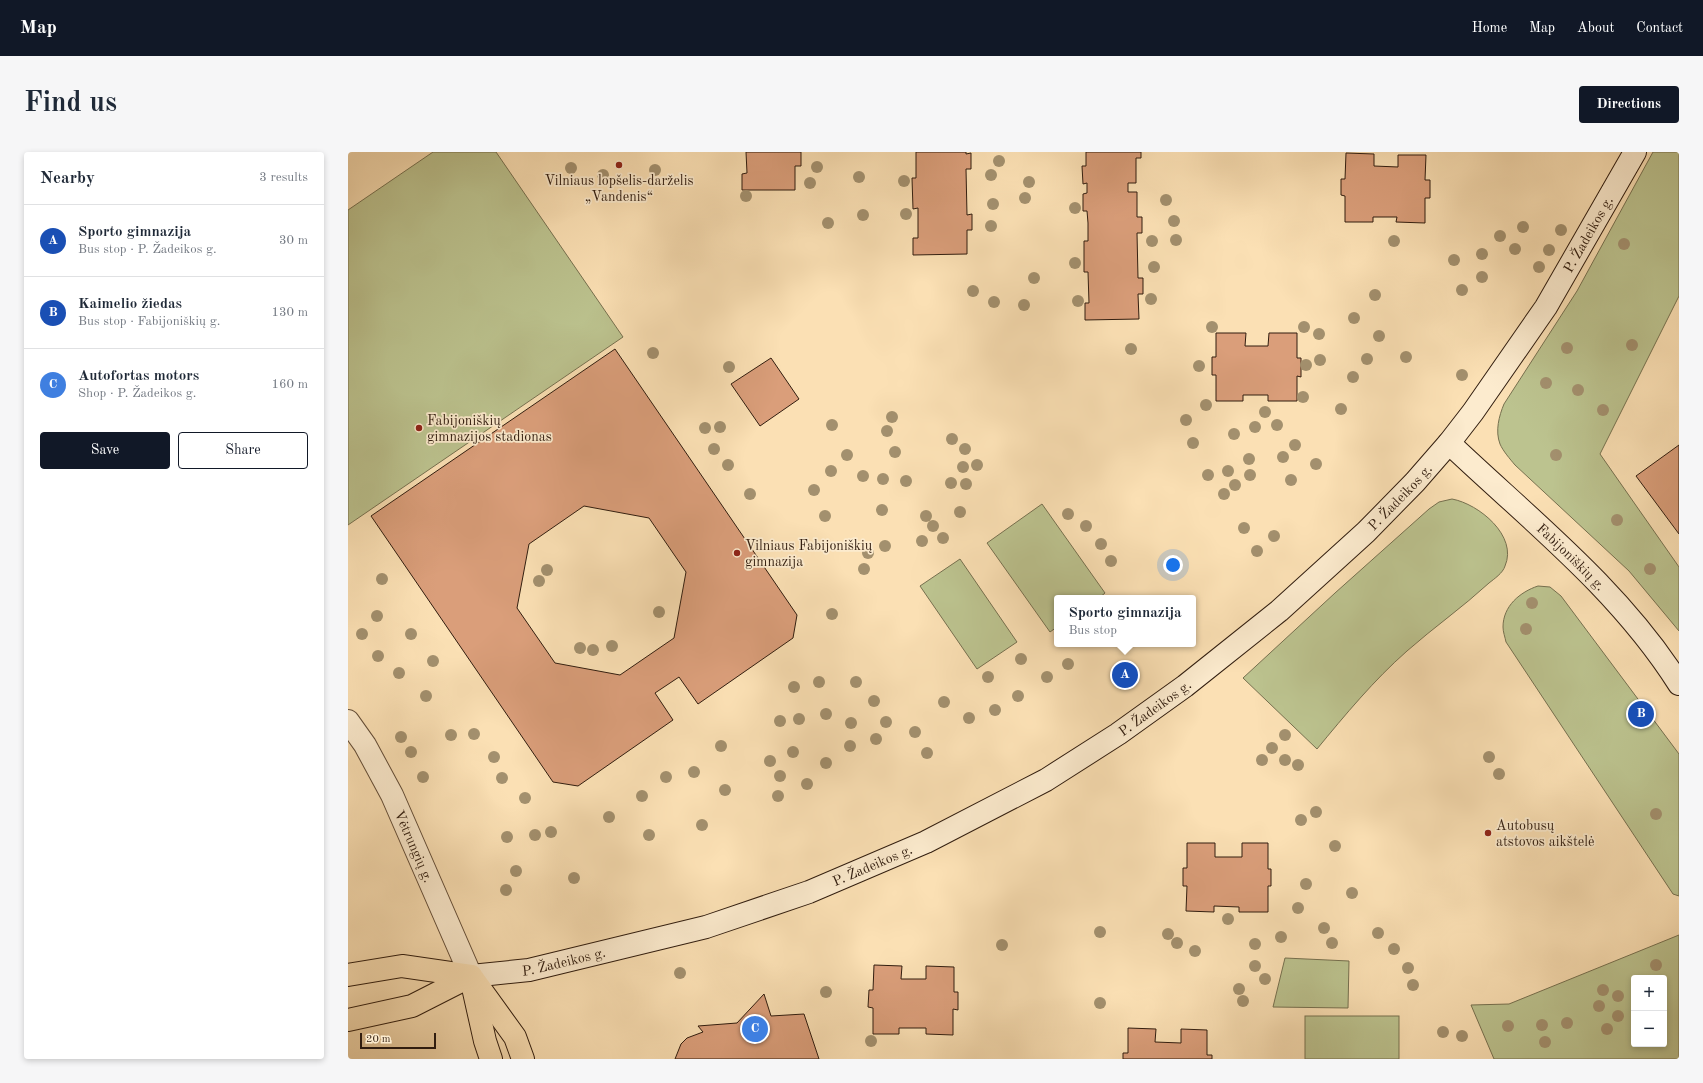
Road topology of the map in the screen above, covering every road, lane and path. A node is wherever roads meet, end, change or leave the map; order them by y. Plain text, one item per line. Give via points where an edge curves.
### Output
1 (1635, 152) edge
2 (1449, 443) junction
3 (1679, 684) edge
4 (348, 721) edge
5 (348, 976) edge
6 (471, 976) junction
7 (348, 1020) edge
8 (491, 1059) edge
9 (523, 1059) edge

1 - 2 street, P. Žadeikos g. via 1546,307
2 - 3 street, Fabijoniškių g. via 1590,574 1624,610
2 - 6 street, P. Žadeikos g. via 1416,482 1366,532 1279,611 1185,686 1118,734 1046,780 919,845 810,892 713,925 529,970
4 - 6 street, Vėtrungių g. via 392,795
5 - 6 highway via 402,966
6 - 7 highway via 412,1006
6 - 8 highway
6 - 9 highway via 515,1037

